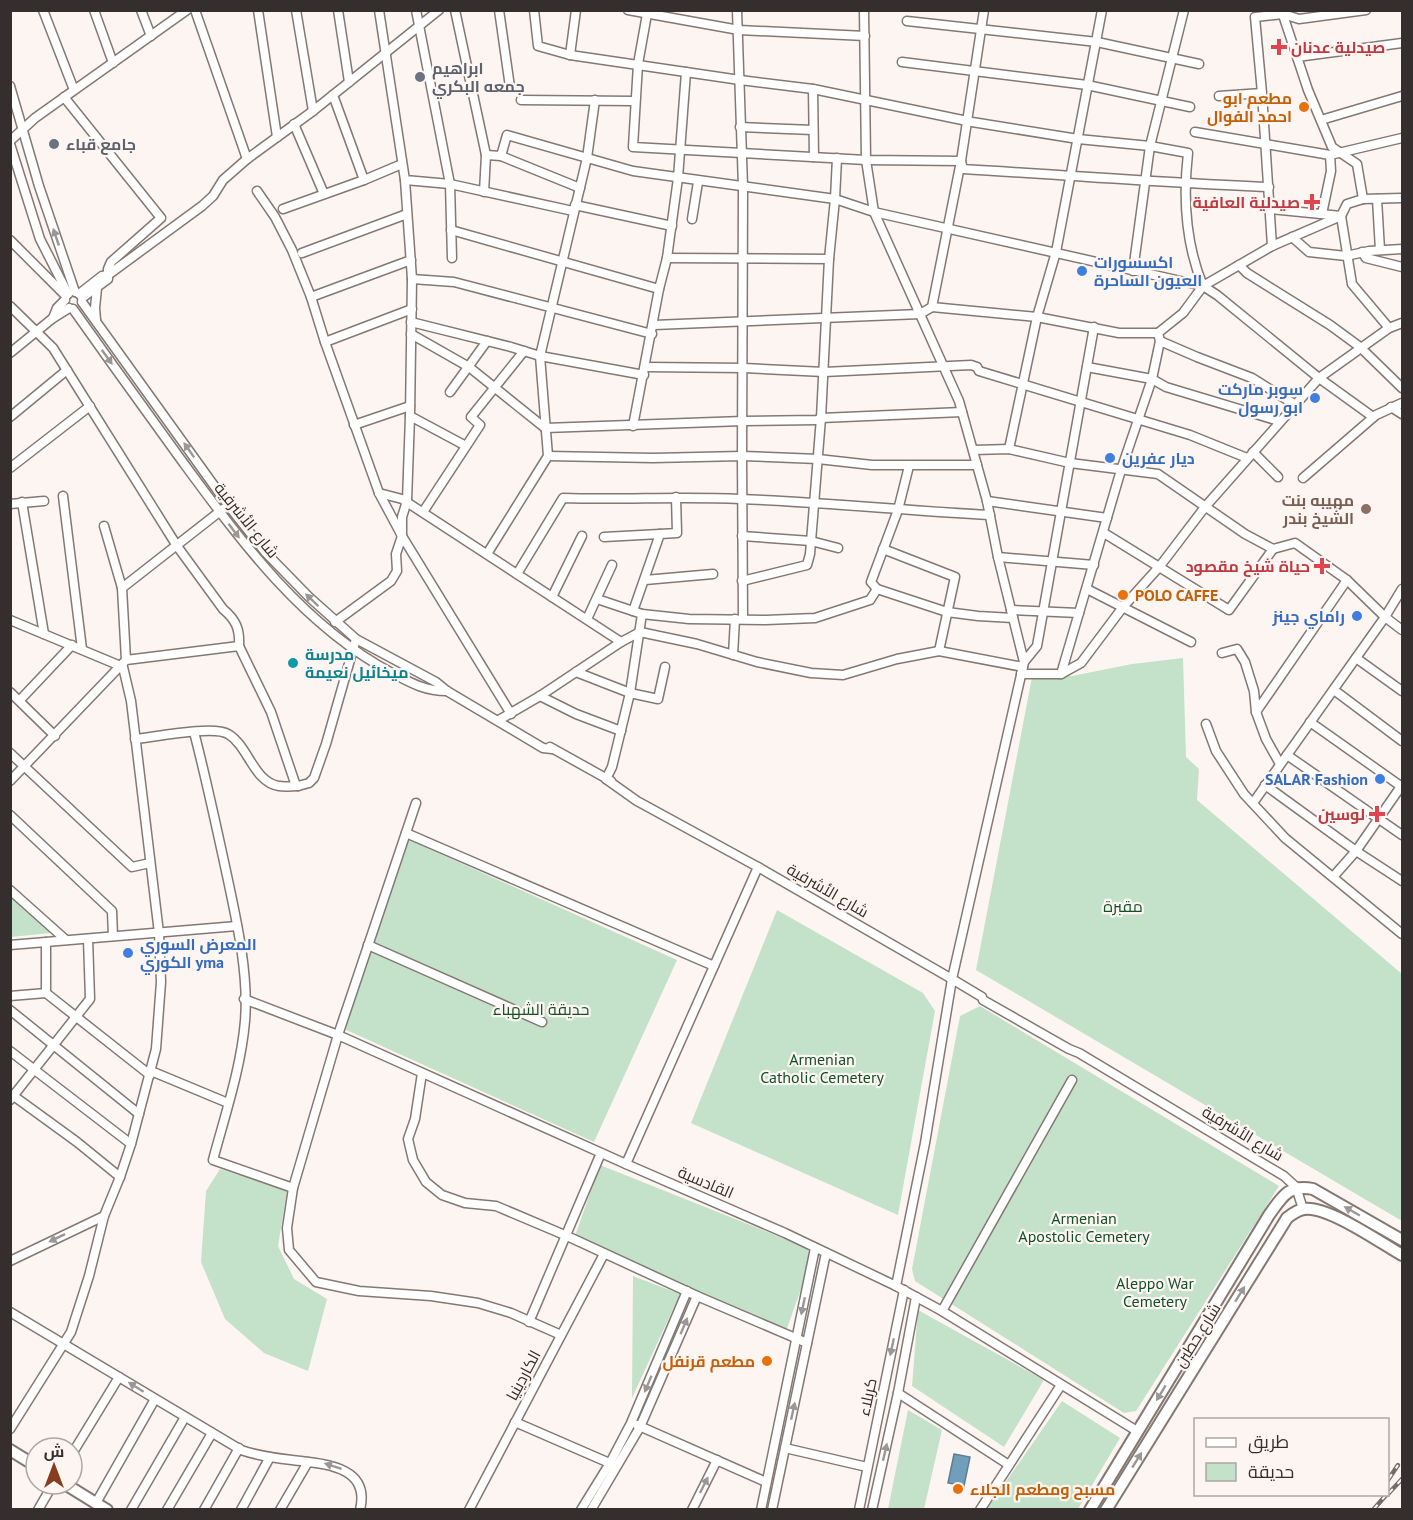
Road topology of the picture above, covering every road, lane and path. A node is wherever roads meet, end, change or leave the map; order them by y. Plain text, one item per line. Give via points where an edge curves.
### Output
1 (43, 10) edge
2 (94, 10) edge
3 (141, 10) edge
4 (187, 10) edge
5 (195, 10) edge
6 (258, 10) edge
7 (296, 10) edge
8 (338, 10) edge
9 (379, 10) edge
10 (416, 10) edge
11 (439, 10) edge
12 (455, 10) edge
13 (499, 10) edge
14 (534, 10) edge
15 (576, 10) edge
16 (628, 10) edge
17 (737, 10) edge
18 (864, 10) edge
19 (984, 10) edge
20 (1101, 10) edge
21 (1184, 10) edge
22 (1366, 10) edge
23 (1282, 12) edge
24 (647, 14) junction
25 (907, 21) dead end
26 (418, 27) junction
27 (981, 29) junction
28 (739, 30) junction
29 (151, 36) junction
30 (865, 36) junction
31 (1097, 42) junction
32 (1402, 43) edge
33 (387, 52) junction
34 (570, 55) junction
35 (1297, 57) junction
36 (1170, 58) junction
37 (902, 62) dead end
38 (113, 63) junction
39 (638, 64) junction
40 (1199, 64) dead end
41 (686, 72) junction
42 (975, 72) junction
43 (740, 80) junction
44 (349, 82) junction
45 (1087, 85) junction
46 (10, 86) edge
47 (510, 87) dead end
48 (813, 89) junction
49 (74, 90) junction
50 (1262, 93) junction
51 (333, 95) junction
52 (1219, 96) dead end
53 (1402, 96) edge
54 (63, 97) junction
55 (865, 99) junction
56 (521, 100) dead end
57 (595, 100) junction
58 (634, 101) junction
59 (1160, 101) junction
60 (1190, 106) dead end
61 (313, 111) junction
62 (968, 120) junction
63 (1321, 120) junction
64 (294, 124) junction
65 (740, 127) junction
66 (22, 130) junction
67 (813, 130) junction
68 (1195, 132) dead end
69 (277, 137) junction
70 (1402, 138) edge
71 (1078, 139) junction
72 (10, 143) edge
73 (1266, 144) junction
74 (1149, 146) junction
75 (680, 149) junction
76 (741, 152) junction
77 (1342, 153) junction
78 (486, 155) junction
79 (1330, 155) junction
80 (501, 156) junction
81 (814, 157) junction
82 (587, 158) junction
83 (837, 158) junction
84 (247, 159) junction
85 (866, 159) junction
86 (961, 161) junction
87 (402, 164) junction
88 (1070, 176) junction
89 (678, 178) junction
90 (364, 180) junction
91 (405, 180) junction
92 (1144, 180) junction
93 (698, 182) junction
94 (450, 184) junction
95 (1185, 184) junction
96 (743, 187) junction
97 (1269, 187) junction
98 (580, 188) junction
99 (257, 191) dead end
100 (484, 192) junction
101 (324, 194) junction
102 (1402, 198) edge
103 (835, 199) junction
104 (1363, 199) junction
105 (1377, 199) junction
106 (574, 208) junction
107 (283, 209) dead end
108 (1270, 209) junction
109 (874, 212) junction
110 (407, 214) junction
111 (1322, 214) junction
112 (1341, 216) junction
113 (692, 219) dead end
114 (672, 226) junction
115 (949, 229) junction
116 (451, 230) junction
117 (1292, 237) junction
118 (10, 240) edge
119 (1272, 246) junction
120 (1402, 249) edge
121 (1380, 250) junction
122 (1056, 252) junction
123 (1362, 252) junction
124 (302, 253) dead end
125 (1346, 256) junction
126 (452, 258) dead end
127 (668, 258) junction
128 (744, 259) junction
129 (829, 259) junction
130 (411, 260) junction
131 (563, 260) junction
132 (1239, 265) junction
133 (1402, 267) edge
134 (1133, 271) junction
135 (108, 275) junction
136 (412, 279) junction
137 (1203, 286) junction
138 (97, 288) junction
139 (659, 289) junction
140 (311, 297) junction
141 (73, 299) junction
142 (10, 306) edge
143 (551, 307) junction
144 (932, 307) junction
145 (412, 309) junction
146 (920, 314) junction
147 (1037, 317) junction
148 (826, 318) junction
149 (96, 320) junction
150 (411, 321) junction
151 (743, 321) junction
152 (1402, 323) edge
153 (1094, 327) junction
154 (1389, 328) junction
155 (653, 329) junction
156 (36, 332) junction
157 (411, 334) junction
158 (1159, 337) junction
159 (487, 341) junction
160 (325, 342) junction
161 (1360, 347) junction
162 (524, 351) junction
163 (10, 353) edge
164 (540, 356) junction
165 (943, 366) junction
166 (469, 367) junction
167 (1087, 367) junction
168 (744, 368) junction
169 (67, 370) junction
170 (645, 371) junction
171 (824, 372) junction
172 (1319, 378) junction
173 (1152, 379) junction
174 (1023, 383) junction
175 (496, 388) junction
176 (1402, 388) edge
177 (450, 392) dead end
178 (1081, 400) junction
179 (1402, 403) edge
180 (1294, 405) junction
181 (90, 406) junction
182 (1391, 407) junction
183 (410, 411) junction
184 (962, 412) junction
185 (1402, 414) edge
186 (10, 417) edge
187 (1374, 417) junction
188 (821, 418) junction
189 (1138, 420) junction
190 (743, 421) junction
191 (1279, 421) junction
192 (354, 425) junction
193 (633, 426) junction
194 (545, 428) junction
195 (466, 446) junction
196 (1009, 449) junction
197 (974, 450) junction
198 (1250, 455) junction
199 (548, 456) junction
200 (742, 456) junction
201 (818, 459) junction
202 (1070, 463) junction
203 (977, 465) junction
204 (909, 466) junction
205 (10, 468) edge
206 (1121, 470) junction
207 (1278, 477) dead end
208 (1303, 477) dead end
209 (379, 493) junction
210 (63, 495) dead end
211 (676, 497) junction
212 (742, 499) junction
213 (44, 501) dead end
214 (407, 501) junction
215 (987, 501) junction
216 (22, 502) junction
217 (10, 504) edge
218 (814, 504) junction
219 (228, 505) junction
220 (1205, 507) junction
221 (898, 510) junction
222 (1062, 510) junction
223 (219, 512) junction
224 (423, 512) junction
225 (990, 515) junction
226 (1107, 518) junction
227 (104, 526) dead end
228 (1104, 533) junction
229 (660, 534) junction
230 (402, 536) junction
231 (582, 536) dead end
232 (742, 536) junction
233 (604, 537) dead end
234 (811, 541) junction
235 (177, 546) junction
236 (838, 548) dead end
237 (883, 549) junction
238 (1273, 549) junction
239 (487, 554) junction
240 (999, 557) junction
241 (1053, 561) junction
242 (612, 565) dead end
243 (1094, 565) junction
244 (1160, 566) junction
245 (517, 574) junction
246 (713, 574) dead end
247 (645, 580) junction
248 (742, 580) junction
249 (1347, 580) junction
250 (122, 588) junction
251 (877, 589) junction
252 (1087, 589) junction
253 (1402, 589) edge
254 (552, 597) junction
255 (597, 599) junction
256 (1123, 607) junction
257 (1044, 610) junction
258 (947, 612) junction
259 (638, 613) junction
260 (1079, 613) junction
261 (1012, 614) junction
262 (1385, 617) junction
263 (739, 619) junction
264 (10, 620) edge
265 (587, 620) junction
266 (335, 622) junction
267 (1402, 630) edge
268 (640, 632) junction
269 (44, 634) junction
270 (357, 639) junction
271 (621, 642) junction
272 (1191, 642) dead end
273 (72, 645) junction
274 (239, 646) junction
275 (82, 650) junction
276 (354, 650) junction
277 (939, 651) junction
278 (1222, 653) dead end
279 (733, 655) junction
280 (1356, 658) junction
281 (123, 662) junction
282 (665, 667) dead end
283 (1022, 667) junction
284 (576, 672) junction
285 (1061, 674) junction
286 (1334, 690) junction
287 (447, 691) junction
288 (1402, 691) edge
289 (10, 692) edge
290 (630, 693) junction
291 (540, 696) junction
292 (20, 700) junction
293 (1256, 712) junction
294 (511, 714) junction
295 (499, 720) junction
296 (1310, 723) junction
297 (1206, 724) dead end
298 (621, 731) junction
299 (194, 732) junction
300 (55, 736) junction
301 (135, 739) junction
302 (1402, 741) edge
303 (10, 753) edge
304 (1287, 755) junction
305 (1280, 764) junction
306 (24, 767) junction
307 (606, 779) junction
308 (10, 781) edge
309 (1265, 785) junction
310 (298, 786) junction
311 (1402, 786) edge
312 (416, 803) dead end
313 (1253, 803) junction
314 (10, 815) edge
315 (1378, 819) junction
316 (406, 833) junction
317 (1402, 835) edge
318 (1356, 850) junction
319 (150, 863) junction
320 (758, 867) junction
321 (1333, 877) junction
322 (1402, 881) edge
323 (10, 890) edge
324 (237, 926) junction
325 (159, 933) junction
326 (1402, 934) edge
327 (113, 936) junction
328 (88, 939) junction
329 (66, 940) junction
330 (46, 942) junction
331 (10, 945) edge
332 (368, 945) junction
333 (714, 966) junction
334 (952, 979) junction
335 (46, 993) junction
336 (10, 996) edge
337 (244, 999) junction
338 (10, 1010) edge
339 (76, 1017) junction
340 (542, 1022) dead end
341 (338, 1035) junction
342 (53, 1044) junction
343 (10, 1051) edge
344 (34, 1070) junction
345 (150, 1073) junction
346 (422, 1073) junction
347 (1072, 1080) dead end
348 (12, 1096) edge
349 (228, 1103) junction
350 (139, 1114) junction
351 (130, 1144) junction
352 (601, 1153) junction
353 (626, 1164) junction
354 (120, 1177) junction
355 (1296, 1187) junction
356 (293, 1188) junction
357 (1303, 1209) junction
358 (104, 1216) junction
359 (567, 1236) junction
360 (1402, 1240) edge
361 (815, 1248) junction
362 (826, 1253) junction
363 (604, 1254) junction
364 (1402, 1255) edge
365 (10, 1261) edge
366 (900, 1288) junction
367 (687, 1291) junction
368 (697, 1296) junction
369 (916, 1297) junction
370 (942, 1311) junction
371 (10, 1312) edge
372 (530, 1322) junction
373 (561, 1335) junction
374 (796, 1339) junction
375 (807, 1343) junction
376 (64, 1344) junction
377 (119, 1377) junction
378 (1061, 1384) junction
379 (898, 1393) junction
380 (155, 1399) junction
381 (186, 1417) junction
382 (515, 1422) junction
383 (632, 1423) junction
384 (640, 1427) junction
385 (10, 1429) edge
386 (1137, 1431) junction
387 (212, 1433) junction
388 (83, 1436) edge
389 (239, 1448) junction
390 (785, 1448) junction
391 (10, 1450) edge
392 (270, 1457) junction
393 (24, 1459) edge
394 (717, 1460) junction
395 (308, 1462) junction
396 (614, 1465) junction
397 (1009, 1465) junction
398 (867, 1467) junction
399 (766, 1482) junction
400 (46, 1496) edge
401 (92, 1504) edge
402 (243, 1508) edge
403 (38, 1509) edge
404 (107, 1509) edge
405 (131, 1509) edge
406 (167, 1509) edge
407 (204, 1509) edge
408 (280, 1509) edge
409 (359, 1509) edge
410 (469, 1509) edge
411 (581, 1509) edge
412 (591, 1509) edge
413 (692, 1509) edge
414 (761, 1509) edge
415 (772, 1509) edge
416 (859, 1509) edge
417 (872, 1509) edge
418 (981, 1509) edge
419 (1090, 1509) edge
420 (1106, 1509) edge

1 - 49 street
2 - 38 street
3 - 29 street
4 - 29 street
5 - 84 street
6 - 69 street
7 - 61 street
8 - 44 street
9 - 33 street
10 - 26 street
11 - 26 street
12 - 78 street
13 - 47 street
14 - 34 street via 538,46
15 - 34 street
16 - 24 street
17 - 28 street
18 - 30 street
19 - 27 street
20 - 31 street
21 - 36 street
22 - 23 street via 1299,19
23 - 35 street
23 - 50 street via 1255,17
24 - 28 street
24 - 39 street
25 - 27 street
26 - 33 street
26 - 94 street
27 - 31 street
27 - 42 street
28 - 30 street
28 - 43 street
29 - 38 street
30 - 55 street
31 - 36 street
31 - 45 street
32 - 35 street
33 - 44 street
33 - 87 street
34 - 39 street
35 - 63 street
36 - 40 street
36 - 59 street
37 - 42 street
38 - 49 street
39 - 41 street
39 - 58 street
41 - 43 street
41 - 75 street
42 - 45 street
42 - 62 street
43 - 48 street
43 - 65 street
44 - 51 street
45 - 59 street
45 - 71 street
46 - 66 street, شارع الأشرفية
48 - 55 street
48 - 67 street
49 - 54 street
50 - 52 street
50 - 73 street
51 - 61 street
51 - 90 street
53 - 63 street
54 - 66 street
54 - 135 street via 160,218 111,262
55 - 62 street
55 - 85 street
56 - 57 street
57 - 58 street
57 - 82 street
58 - 75 street via 633,147
59 - 60 street
59 - 74 street
61 - 64 street
62 - 71 street
62 - 86 street
63 - 77 street via 1332,147
64 - 69 street
64 - 101 street
65 - 67 street
65 - 76 street
66 - 72 street
141 -> 66 street, شارع الأشرفية
67 - 81 street
68 - 73 street
69 - 84 street
70 - 77 street
71 - 74 street
71 - 88 street
72 - 141 street, شارع الأشرفية via 40,239
73 - 79 street
73 - 97 street
74 - 92 street
74 - 95 street via 1188,153
75 - 76 street
75 - 89 street
76 - 81 street
76 - 96 street
77 - 79 street
77 - 104 street via 1357,164
78 - 80 street
78 - 100 street
79 - 111 street
80 - 82 street via 507,135
80 - 98 street
81 - 83 street
82 - 89 street
82 - 98 street
83 - 85 street
83 - 103 street
84 - 135 street via 207,201
85 - 86 street
85 - 109 street
86 - 88 street via 963,169
86 - 115 street
87 - 90 street
87 - 91 street
88 - 92 street
88 - 122 street
89 - 93 street
89 - 114 street
90 - 101 street
91 - 94 street
91 - 110 street
92 - 95 street
92 - 134 street
93 - 96 street
93 - 113 street
94 - 100 street
94 - 116 street
95 - 97 street
95 - 137 street via 1195,268
96 - 103 street
96 - 128 street
97 - 108 street
98 - 106 street
99 - 140 street via 275,217
100 - 106 street
101 - 107 street
102 - 105 street
103 - 109 street
103 - 129 street
104 - 105 street
104 - 112 street via 1347,204
105 - 121 street
106 - 114 street
106 - 131 street
108 - 111 street
108 - 119 street
109 - 115 street
109 - 146 street
110 - 124 street
110 - 130 street
111 - 112 street
112 - 117 street
112 - 125 street
114 - 127 street
115 - 122 street
115 - 144 street
116 - 126 street
116 - 131 street
117 - 119 street
117 - 125 street via 1309,252
118 - 141 street
119 - 132 street
120 - 121 street
121 - 123 street
122 - 134 street
122 - 147 street
123 - 125 street
123 - 133 street via 1366,258
125 - 154 street via 1352,284
127 - 128 street
127 - 139 street
128 - 129 street
128 - 151 street
129 - 148 street
130 - 136 street
130 - 140 street
131 - 139 street
131 - 143 street
132 - 137 street
132 - 161 street
134 - 137 street
135 - 138 street
135 - 141 street
136 - 143 street via 454,282
136 - 145 street
137 - 158 street
137 - 172 street
138 - 141 street
138 - 149 street
139 - 155 street
140 - 160 street
141 - 149 street, شارع الأشرفية
141 - 156 street
141 -> 223 street, شارع الأشرفية
142 - 156 street
143 - 155 street
143 - 164 street
144 - 146 street
144 - 147 street
145 - 150 street
145 - 160 street
146 - 148 street
146 - 165 street
147 - 153 street
147 - 174 street
148 - 151 street
148 - 171 street
219 -> 149 street, شارع الأشرفية
150 - 157 street
150 - 159 street
151 - 155 street
151 - 168 street
152 - 154 street
153 - 158 street
153 - 167 street
154 - 161 street
155 - 170 street
156 - 163 street
156 - 169 street via 53,348
157 - 166 street
157 - 183 street
158 - 173 street
158 - 180 street via 1252,378
159 - 162 street
159 - 166 street
160 - 192 street
161 - 172 street
161 - 176 street
162 - 164 street
162 - 175 street
164 - 170 street
164 - 194 street
165 - 171 street
165 - 174 street via 970,365
165 - 184 street
166 - 175 street
166 - 177 street
167 - 173 street
167 - 178 street
168 - 170 street
168 - 171 street
168 - 190 street
169 - 181 street
169 - 186 street
170 - 193 street
171 - 188 street
172 - 180 street
172 - 187 street
173 - 189 street
173 - 191 street via 1166,387
174 - 178 street
174 - 196 street
175 - 194 street
175 - 195 street via 471,417 480,425
178 - 189 street
178 - 202 street
179 - 182 street
180 - 191 street
181 - 205 street
181 - 235 street
182 - 185 street
182 - 187 street
183 - 192 street
183 - 195 street
183 - 214 street
184 - 188 street
184 - 197 street
187 - 208 street
188 - 190 street
188 - 201 street
189 - 198 street
189 - 206 street
190 - 193 street
190 - 200 street
191 - 198 street
192 - 209 street
193 - 194 street
194 - 199 street
195 - 224 street
196 - 197 street
196 - 202 street
197 - 203 street
198 - 207 street
198 - 220 street
199 - 200 street
199 - 239 street
200 - 201 street
200 - 212 street
201 - 204 street
201 - 218 street
202 - 206 street
202 - 222 street
203 - 204 street
203 - 215 street
204 - 221 street
206 - 220 street via 1158,474
206 - 226 street
209 - 214 street
209 - 230 street
210 - 275 street
211 - 212 street
211 - 229 street via 677,533
211 - 245 street via 563,498
212 - 218 street
212 - 232 street
213 - 216 street
214 - 224 street
214 - 230 street
215 - 222 street
215 - 225 street
216 - 217 street
216 - 269 street
218 - 221 street
218 - 234 street
219 - 223 street
266 -> 219 street, شارع الأشرفية via 266,553
220 - 238 street
220 - 244 street
221 - 225 street
221 - 237 street
222 - 226 street
222 - 241 street
223 - 235 street
223 -> 276 street, شارع الأشرفية via 290,594
224 - 239 street
225 - 240 street
226 - 228 street
227 - 250 street
228 - 243 street
228 - 244 street
229 - 233 street
229 - 247 street
230 - 266 street via 394,578
230 - 294 street
231 - 254 street
232 - 234 street
232 - 248 street
234 - 236 street
234 - 248 street via 807,565
235 - 250 street
235 - 274 street via 232,617 240,633
237 - 251 street via 871,582
237 - 258 street via 955,577
238 - 244 street via 1229,610
238 - 249 street via 1295,543
239 - 245 street
240 - 241 street
240 - 261 street
241 - 243 street
241 - 257 street
242 - 255 street
243 - 252 street
244 - 256 street
245 - 254 street
246 - 247 street
247 - 259 street
248 - 263 street
249 - 262 street
249 - 293 street
250 - 281 street
251 - 258 street
251 - 263 street via 870,600 815,618
252 - 256 street
252 - 260 street
253 - 262 street
254 - 265 street
255 - 259 street
255 - 265 street
256 - 272 street
256 - 285 street via 1081,663
257 - 260 street
257 - 261 street
257 - 283 street via 1037,646
258 - 261 street via 978,616
258 - 277 street
259 - 263 street
259 - 268 street
260 - 285 street
261 - 283 street
262 - 267 street
262 - 280 street
263 - 279 street
264 - 269 street
265 - 271 street
266 - 270 street, شارع الأشرفية
268 - 271 street
268 - 279 street
268 - 290 street
269 - 273 street
270 - 276 street
270 - 287 street, شارع الأشرفية
271 - 284 street
273 - 275 street
273 - 292 street
274 - 281 street
274 - 310 street via 271,712
275 - 281 street
276 - 287 street, شارع الأشرفية via 420,688
276 - 310 street via 314,778
277 - 279 street via 843,675 811,673
277 - 283 street
278 - 293 street via 1238,649 1254,691
280 - 286 street
280 - 288 street
281 - 300 street
281 - 301 street
282 - 290 street via 658,699
283 - 285 street
283 - 334 street, كربلاء
284 - 290 street
284 - 291 street
286 - 296 street
286 - 302 street
287 - 295 street, شارع الأشرفية
289 - 292 street
290 - 298 street
291 - 294 street
291 - 298 street
292 - 300 street
293 - 305 street
294 - 295 street
295 - 307 street, شارع الأشرفية
296 - 304 street
296 - 311 street
297 - 313 street via 1216,751
298 - 307 street
299 - 301 street
299 - 310 street via 227,733 238,742 259,774 277,786
299 - 324 street
300 - 306 street
301 - 319 street
303 - 306 street
304 - 305 street
304 - 315 street
305 - 309 street
306 - 308 street
306 - 319 street via 132,867
307 - 320 street, شارع الأشرفية via 637,801
309 - 313 street
309 - 318 street
311 - 315 street
312 - 316 street
313 - 321 street via 1284,838
314 - 327 street via 112,911
315 - 317 street
315 - 318 street
316 - 332 street
316 - 333 street
318 - 321 street
318 - 322 street
319 - 325 street
320 - 333 street
320 - 334 street, شارع الأشرفية
321 - 326 street
323 - 329 street
324 - 325 street
324 - 337 street
325 - 327 street
325 - 345 street via 161,982 156,1049
327 - 328 street
328 - 329 street
328 - 339 street via 90,999
329 - 330 street
330 - 331 street
330 - 335 street
332 - 340 street
332 - 341 street
333 - 353 street
334 - 355 street, شارع الأشرفية via 1071,1044 1079,1053 1284,1176
334 - 366 street, كربلاء
335 - 336 street
335 - 339 street
337 - 341 street, القادسية
337 - 349 street via 245,1020
338 - 342 street
339 - 342 street
339 - 345 street
341 - 346 street, القادسية
341 - 356 street
342 - 344 street
342 - 350 street
343 - 344 street
344 - 348 street
344 - 351 street
345 - 349 street
345 - 350 street
346 - 352 street, القادسية
346 - 359 street via 408,1139 412,1160 426,1182 442,1195 465,1203 496,1206
347 - 370 street
348 - 354 street
349 - 356 street via 213,1160
350 - 351 street
351 - 354 street
352 - 353 street, القادسية
352 - 359 street
353 - 361 street, القادسية
354 - 358 street
355 - 357 street
360 -> 355 main road, شارع الأشرفية via 1313,1189
355 -> 386 main road, شارع حطين via 1286,1193 1269,1215
356 - 372 street via 287,1228 289,1250 316,1282 359,1292 478,1303
357 - 364 main road via 1332,1214
420 -> 357 main road, شارع حطين via 1287,1218
358 -> 365 street
358 - 376 street via 89,1276
359 - 363 street
359 - 372 street
361 - 362 street, القادسية
361 -> 374 street
362 - 366 street, القادسية
362 - 375 street
363 - 367 street
363 - 373 street, الكاردينيا
366 - 369 street, القادسية
366 -> 398 street, كربلاء
367 - 368 street
367 -> 383 street
368 - 374 street
384 -> 368 street
369 - 370 street, القادسية
369 - 379 street, كربلاء
370 - 378 street, القادسية
371 - 376 street
372 - 373 street
373 - 382 street, الكاردينيا
374 - 375 street
374 - 399 street
390 -> 375 street
376 - 377 street
376 - 385 street
380 -> 377 street
377 - 388 street
378 - 386 street, القادسية
378 - 397 street
379 - 397 street
417 -> 379 street, كربلاء
380 - 381 street
380 - 401 street
381 - 387 street
381 - 405 street
382 - 396 street
382 - 410 street, الكاردينيا
383 - 384 street
383 - 396 street
384 - 394 street
384 - 396 street
386 - 419 main road, شارع حطين
387 - 389 street
387 - 406 street
389 - 392 street
389 - 407 street
390 - 398 street
390 - 415 street
391 - 393 main road
392 - 395 street
392 - 402 street
394 - 399 street
413 -> 394 street
395 - 408 street
409 -> 395 street via 362,1498 354,1478 334,1466
396 - 411 street
396 - 412 street
397 - 418 street
398 - 416 street, كربلاء
399 - 414 street
400 - 403 street
401 - 404 main road

